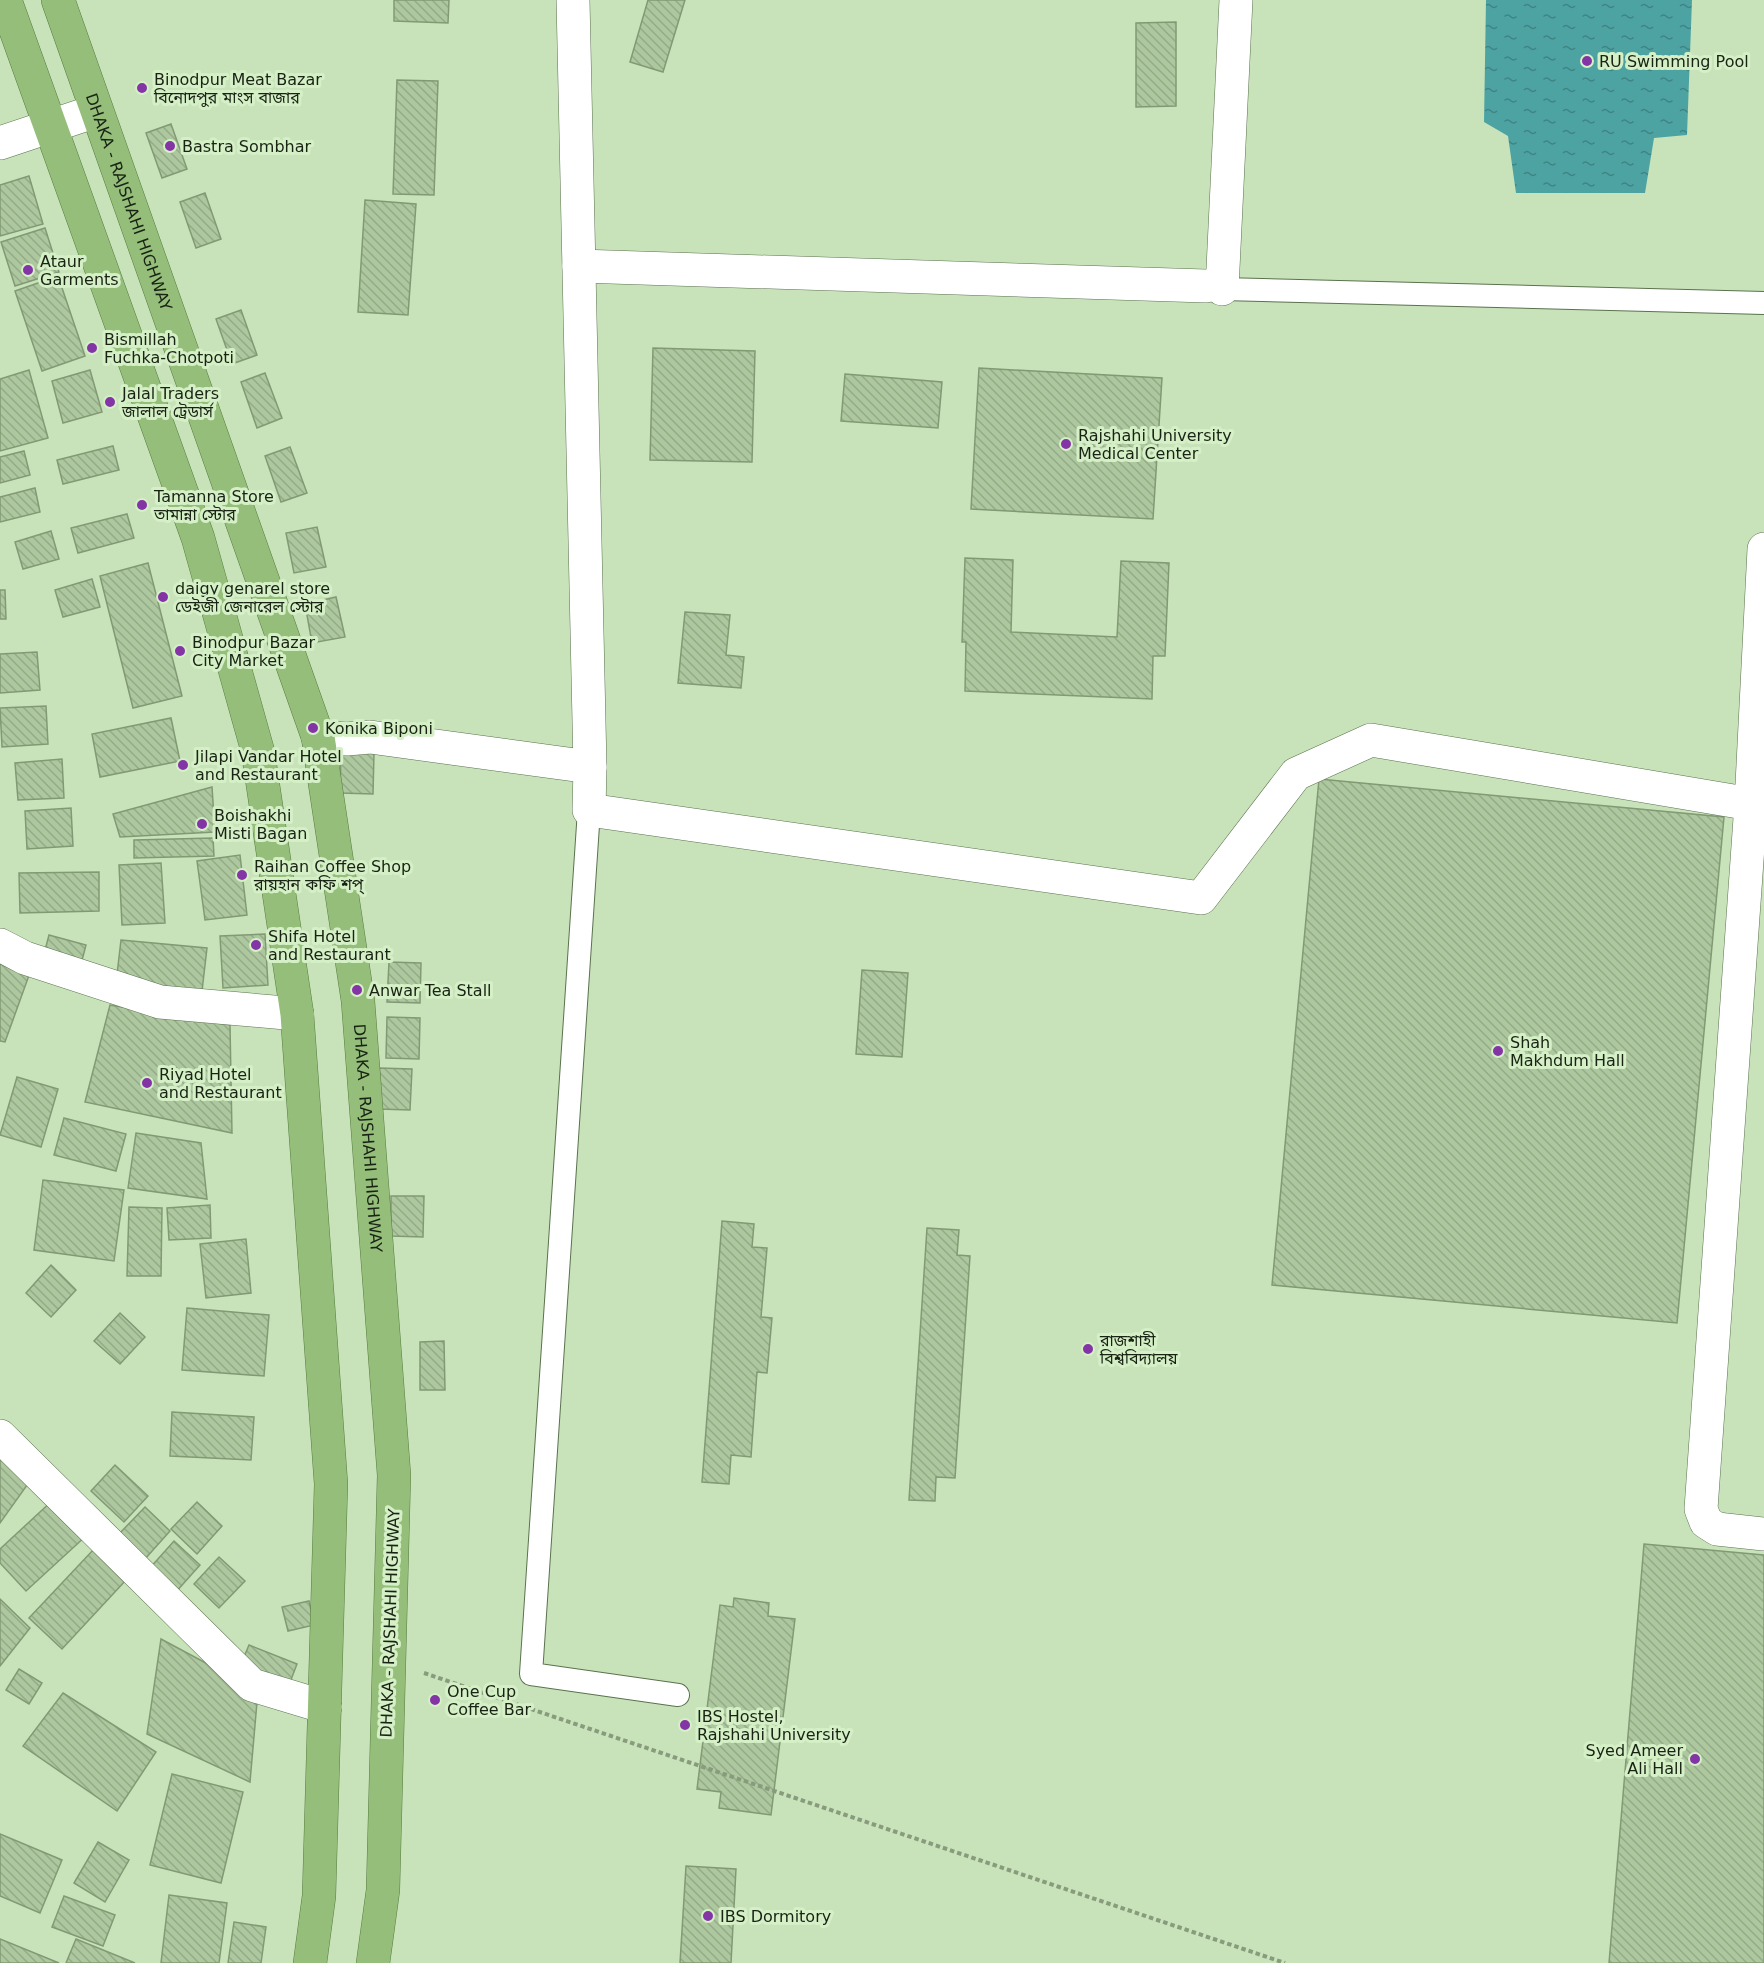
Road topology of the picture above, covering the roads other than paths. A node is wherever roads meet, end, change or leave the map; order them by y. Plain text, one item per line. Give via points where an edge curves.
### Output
1 (5, 0) edge
2 (58, 0) edge
3 (573, 0) edge
4 (1236, 0) edge
5 (96, 111) junction
6 (50, 126) junction
7 (0, 142) edge
8 (579, 266) junction
9 (1214, 287) junction
10 (1764, 303) edge
11 (1764, 549) edge
12 (318, 737) junction
13 (590, 767) junction
14 (1751, 804) junction
15 (589, 810) junction
16 (0, 945) edge
17 (297, 1014) junction
18 (0, 1436) edge
19 (1764, 1534) edge
20 (678, 1695) dead end
21 (325, 1707) junction
22 (310, 1963) edge
23 (373, 1963) edge

1 - 6 highway
2 - 5 highway, DHAKA - RAJSHAHI HIGHWAY
3 - 8 street
4 - 9 street
5 - 6 street
5 - 12 highway, DHAKA - RAJSHAHI HIGHWAY
6 - 7 street
6 - 17 highway via 198,538 255,741
8 - 9 street
8 - 13 street
9 - 10 lane
11 - 14 street
12 - 13 street via 370,737
12 - 23 highway, DHAKA - RAJSHAHI HIGHWAY via 358,1001 394,1475 383,1890
13 - 15 street
14 - 15 street via 1371,740 1296,774 1201,898
14 - 19 street via 1701,1509 1706,1521 1718,1529
15 - 20 lane via 531,1674
16 - 17 street via 25,958 160,1002
17 - 21 highway via 331,1484
18 - 21 street via 252,1685
21 - 22 highway via 319,1896

